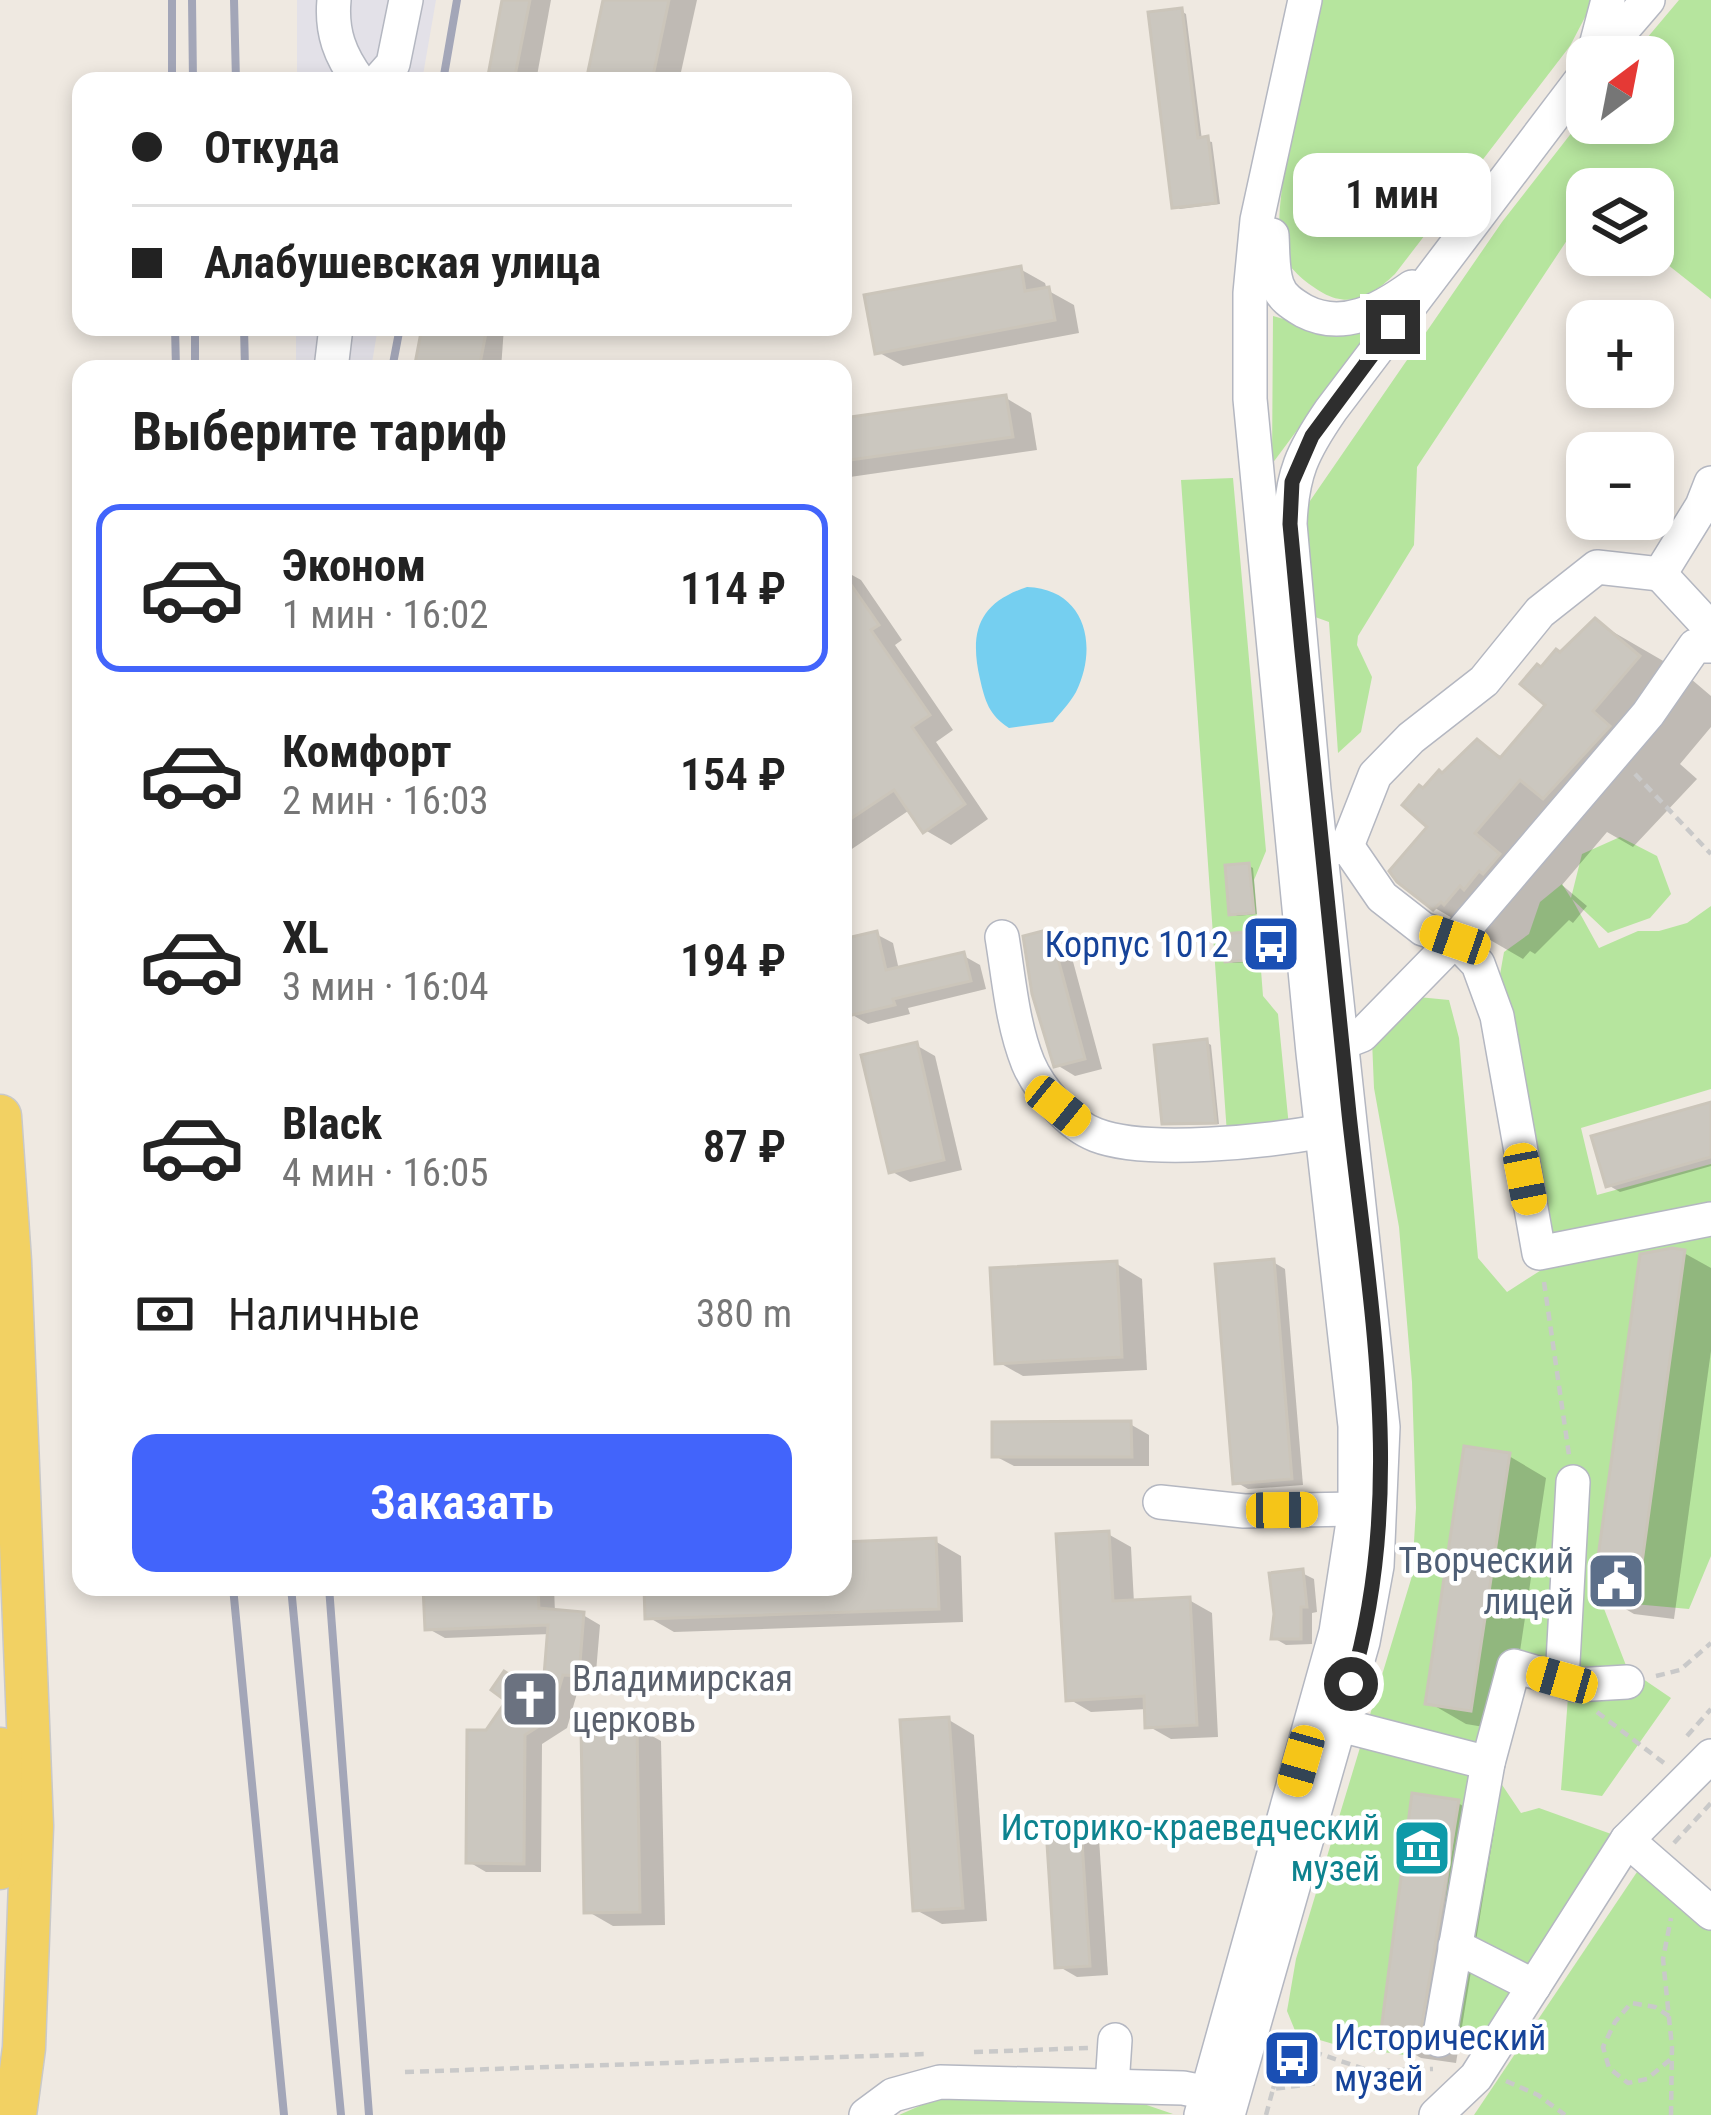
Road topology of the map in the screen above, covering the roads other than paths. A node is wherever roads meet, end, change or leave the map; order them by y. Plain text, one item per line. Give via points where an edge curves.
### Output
1 (334, 0) edge
2 (406, 0) edge
3 (1305, 0) edge
4 (1608, 0) edge
5 (1648, 0) edge
6 (1600, 36) edge
7 (1615, 36) edge
8 (352, 72) edge
9 (386, 72) edge
10 (1566, 99) edge
11 (1269, 179) junction
12 (1434, 272) junction
13 (1711, 483) edge
14 (1660, 574) junction
15 (1711, 628) edge
16 (1711, 646) edge
17 (1320, 850) junction
18 (1002, 937) dead end
19 (1455, 940) junction
20 (1328, 1048) junction
21 (0, 1116) edge
22 (1324, 1131) junction
23 (1711, 1220) edge
24 (1573, 1482) road end
25 (1160, 1502) dead end
26 (1355, 1509) junction
27 (1562, 1680) junction
28 (1627, 1682) road end
29 (1326, 1722) junction
30 (0, 1734) edge
31 (1711, 1756) edge
32 (1488, 1763) junction
33 (1627, 1840) junction
34 (0, 1868) edge
35 (1711, 1912) edge
36 (1455, 1946) junction
37 (1534, 1985) junction
38 (12, 2032) edge
39 (1439, 2040) dead end
40 (1115, 2043) road end
41 (1112, 2086) junction
42 (1216, 2105) edge
43 (15, 2115) edge
44 (866, 2115) edge
45 (1436, 2115) edge

1 - 8 street via 340,56
2 - 9 street
3 - 11 street
4 - 6 street
5 - 7 street
10 - 12 street
11 - 12 street via 1275,281 1298,308 1358,317
11 - 17 street via 1250,293 1250,399 1263,534
12 - 17 street via 1312,436 1292,482
13 - 14 street
14 - 15 street
14 - 17 street via 1597,567 1540,612 1484,681 1375,775
16 - 19 street via 1695,646 1648,714
17 - 19 street via 1424,929
17 - 20 street
18 - 22 street via 1030,1067 1058,1106 1093,1134 1139,1145
19 - 20 street via 1362,1035
19 - 23 street via 1478,964 1497,1016 1539,1253
20 - 22 street
20 - 29 street via 1383,1427 1377,1566 1363,1642
21 - 38 main road via 32,1826
22 - 26 street via 1355,1426
24 - 27 street
25 - 26 street
26 - 29 street
27 - 28 street
27 - 32 street via 1514,1666
29 - 32 street
29 - 42 street
30 - 34 main road
31 - 33 street
32 - 36 street
33 - 35 street
33 - 37 street
36 - 37 street
36 - 39 street
37 - 45 street via 1476,2078
38 - 43 main road
40 - 41 street
41 - 42 street
41 - 44 street via 940,2082 893,2096

